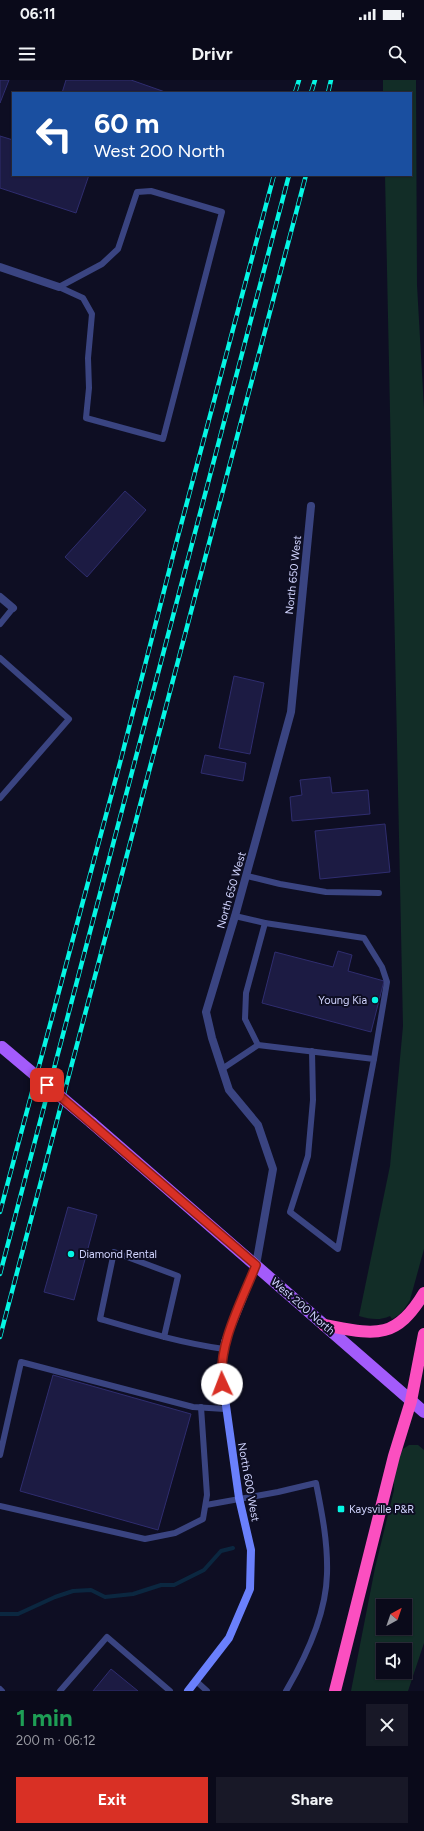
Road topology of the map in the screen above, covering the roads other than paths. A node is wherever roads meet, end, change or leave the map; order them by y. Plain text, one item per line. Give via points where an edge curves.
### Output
1 (0, 267) edge
2 (59, 287) junction
3 (311, 506) dead end
4 (0, 597) edge
5 (13, 608) joint
6 (0, 624) edge
7 (0, 658) edge
8 (0, 798) edge
9 (247, 876) junction
10 (379, 893) dead end
11 (235, 916) junction
12 (265, 923) junction
13 (258, 1045) junction
14 (1, 1046) edge
15 (312, 1052) junction
16 (374, 1059) junction
17 (222, 1069) junction
18 (256, 1265) junction
19 (424, 1293) edge
20 (324, 1324) junction
21 (424, 1334) edge
22 (164, 1337) junction
23 (224, 1349) junction
24 (411, 1400) junction
25 (201, 1407) junction
26 (225, 1409) junction
27 (424, 1412) edge
28 (0, 1456) edge
29 (239, 1498) junction
30 (206, 1505) junction
31 (0, 1506) edge
32 (196, 1682) junction
33 (0, 1689) edge
34 (2, 1691) edge
35 (60, 1691) edge
36 (170, 1691) edge
37 (188, 1691) edge
38 (207, 1691) edge
39 (286, 1691) edge
40 (334, 1691) edge

1 - 2 street
2 - 2 lane via 102,264 118,249 136,192 151,191 222,212 163,439 86,418 92,314 83,298
3 - 9 street, North 650 West via 290,712
4 - 5 street
5 - 6 lane
7 - 8 lane via 69,719
9 - 10 lane via 319,891
9 - 11 street, North 650 West
11 - 12 lane
11 - 17 street, North 650 West via 206,1012
12 - 13 lane via 246,993 245,1019
12 - 16 lane via 364,938 382,967 387,982
13 - 15 lane
13 - 17 lane
14 - 18 main road, West 200 North, bridge
15 - 16 lane
15 - 16 lane via 313,1100 308,1156 290,1212 338,1249
17 - 18 street, North 650 West via 228,1090 258,1125 273,1169
18 - 20 main road, West 200 North
18 - 23 street, North 600 West
19 - 20 highway via 415,1309 391,1329 366,1333
20 - 24 main road, West 200 North
21 - 24 highway
22 - 22 lane via 100,1319 114,1252 178,1276
22 - 23 lane via 188,1344
23 - 26 street, North 600 West via 220,1370
24 - 27 main road, West 200 North
24 - 40 highway via 394,1456
25 - 26 lane
25 - 28 lane via 21,1362
25 - 30 lane
26 - 29 street, North 600 West
29 - 30 lane
29 - 32 street, North 600 West via 251,1550 250,1589 229,1638
29 - 39 lane via 316,1483 324,1526 327,1575 320,1616 302,1664
30 - 31 lane via 203,1519 175,1533 145,1539
32 - 37 street, North 600 West
32 - 38 lane
33 - 34 lane
35 - 36 lane via 107,1637

